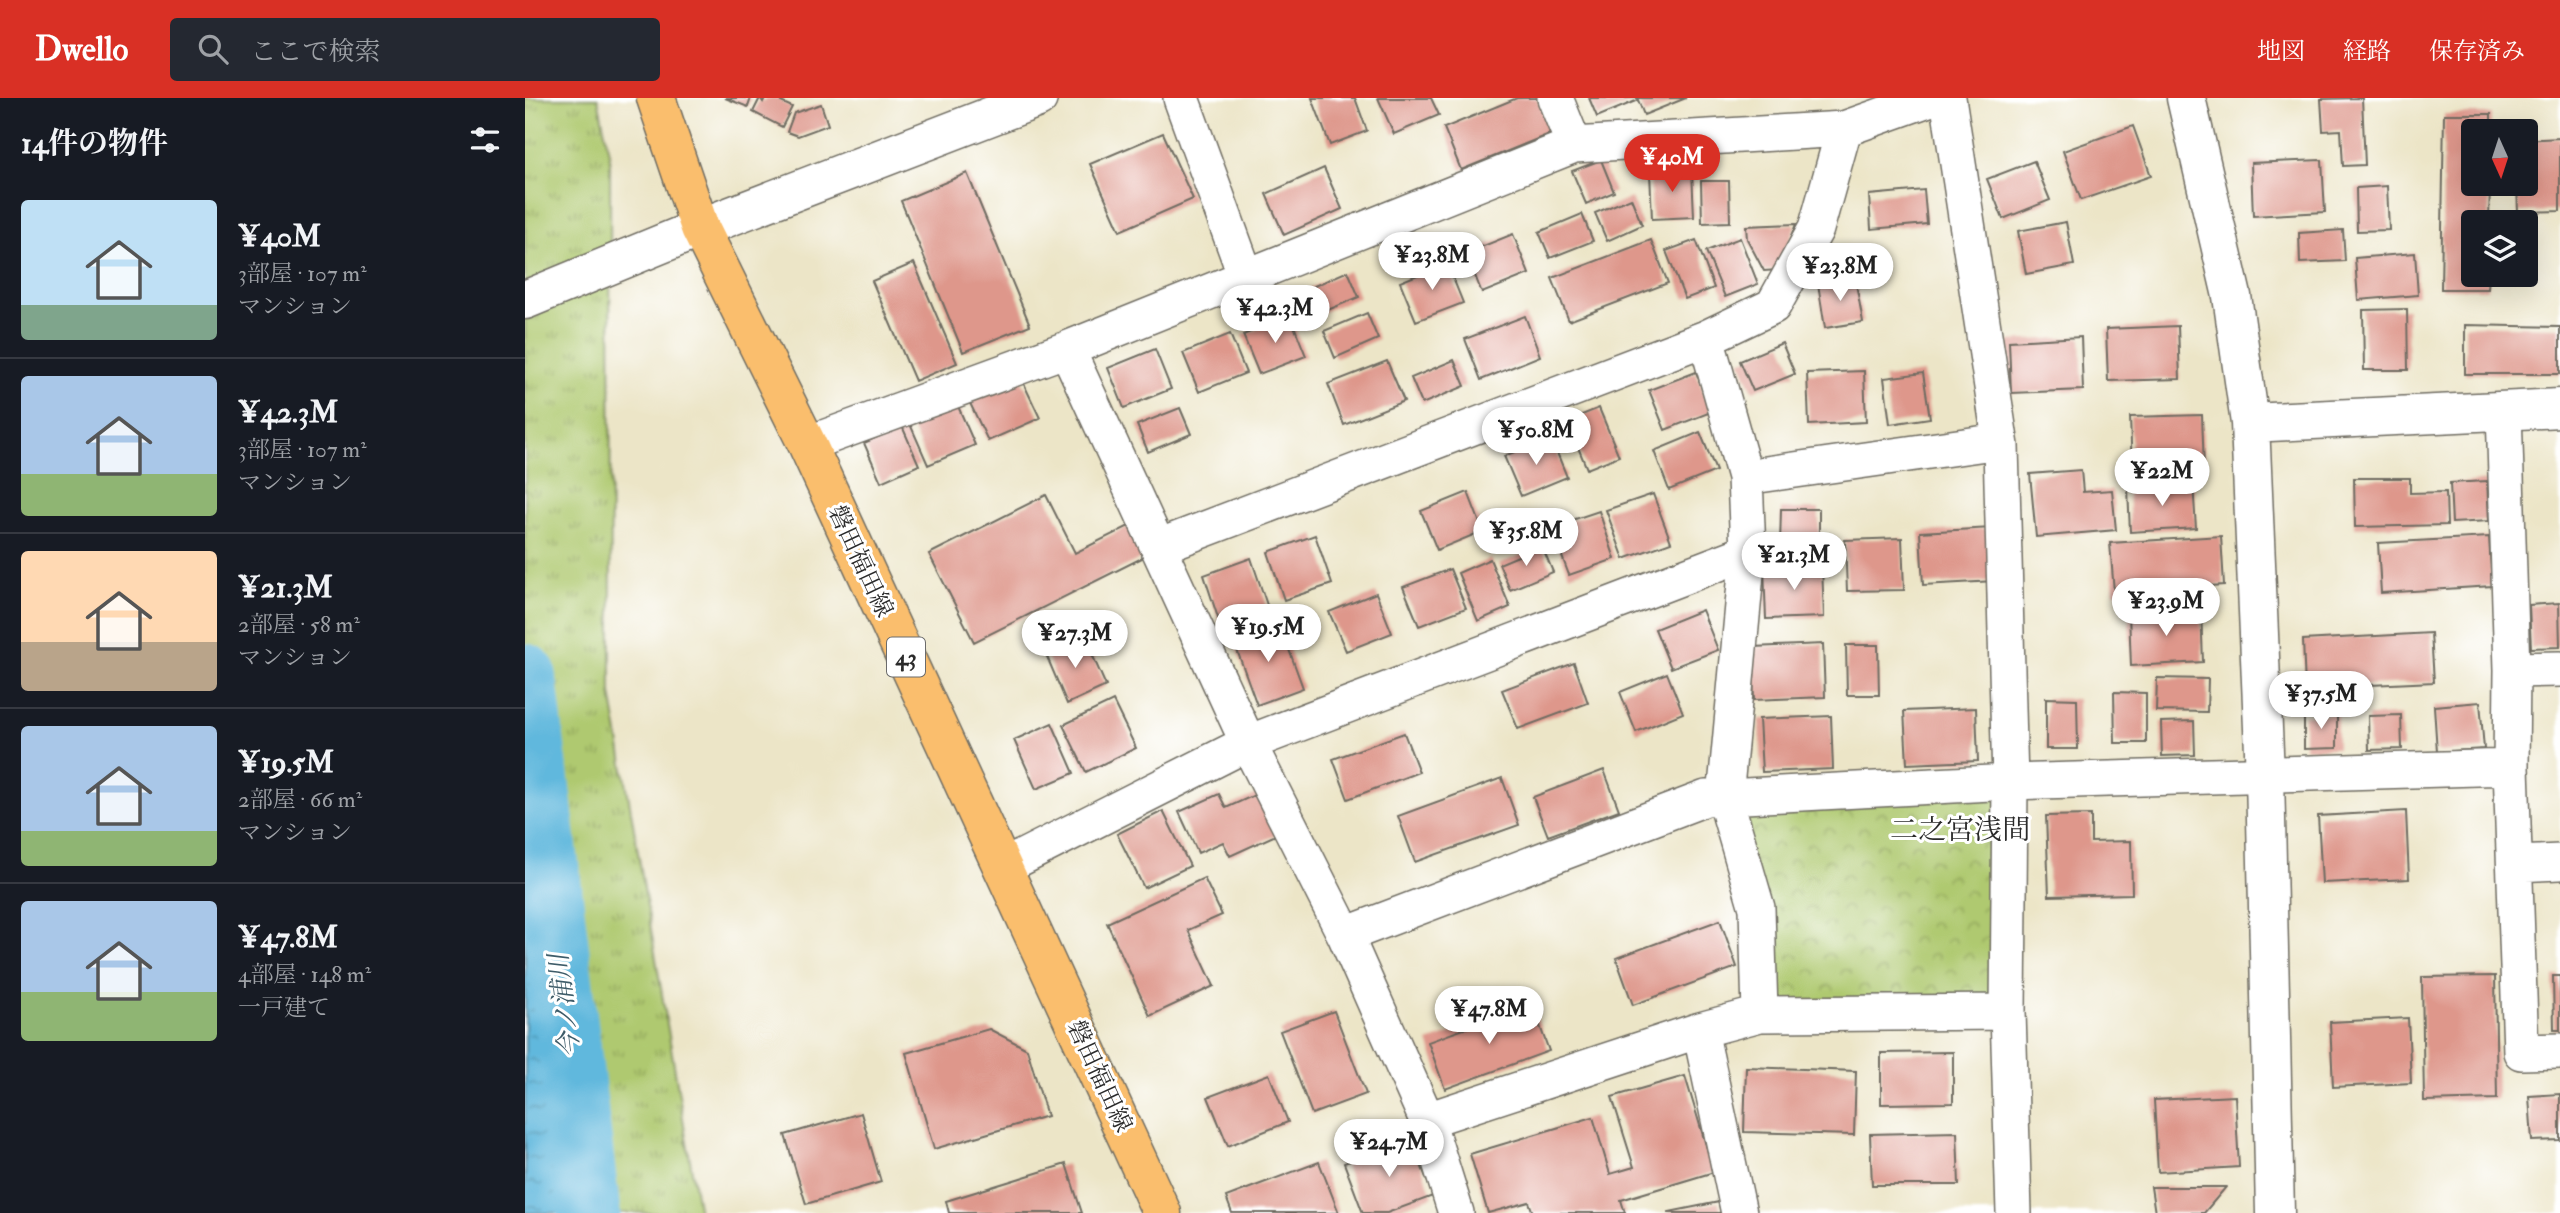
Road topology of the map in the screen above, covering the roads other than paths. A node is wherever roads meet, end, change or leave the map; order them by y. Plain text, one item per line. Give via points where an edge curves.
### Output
1 (656, 98) edge
2 (1038, 98) edge
3 (1181, 98) edge
4 (1556, 98) edge
5 (1931, 98) edge
6 (1948, 98) edge
7 (2194, 99) edge
8 (1844, 128) junction
9 (1574, 145) junction
10 (700, 228) junction
11 (1247, 277) junction
12 (525, 300) edge
13 (1706, 338) junction
14 (1067, 349) junction
15 (2560, 408) edge
16 (2504, 410) junction
17 (2250, 423) junction
18 (2000, 441) junction
19 (807, 444) junction
20 (1745, 477) junction
21 (1158, 547) junction
22 (1748, 552) junction
23 (2560, 669) edge
24 (2512, 670) junction
25 (1248, 743) junction
26 (2511, 767) junction
27 (2265, 775) junction
28 (2010, 782) junction
29 (1725, 798) junction
30 (2560, 862) edge
31 (2515, 864) junction
32 (1003, 867) junction
33 (1345, 934) junction
34 (2008, 1012) junction
35 (1760, 1014) junction
36 (1700, 1030) junction
37 (2560, 1051) edge
38 (1427, 1120) junction
39 (1162, 1213) edge
40 (1456, 1213) edge
41 (1739, 1213) edge
42 (2014, 1213) edge
43 (2275, 1213) edge

1 - 10 main road, 磐田福田線 / 43
2 - 10 street
3 - 11 street
4 - 9 street
5 - 8 street
6 - 18 street
7 - 17 street via 2232,296
8 - 9 street
8 - 13 street via 1816,229 1773,306
9 - 11 street
10 - 12 street
10 - 19 main road, 磐田福田線 / 43
11 - 14 street
13 - 20 street
13 - 21 street
14 - 19 street
14 - 21 street
15 - 16 street
16 - 17 street
16 - 24 street
17 - 27 street
18 - 20 street
18 - 28 street
19 - 32 main road, 磐田福田線 / 43
20 - 22 street
21 - 25 street
22 - 25 street
22 - 29 street
23 - 24 street
24 - 26 street
25 - 32 street
25 - 33 street
26 - 27 street
26 - 31 street
27 - 28 street
27 - 43 street
28 - 29 street
28 - 34 street
29 - 33 street via 1706,798
29 - 35 street via 1757,908
30 - 31 street
31 - 37 street via 2521,1052
32 - 39 main road, 磐田福田線 / 43
33 - 38 street
34 - 35 street
34 - 42 street
35 - 36 street
36 - 38 street
36 - 41 street
38 - 40 street

